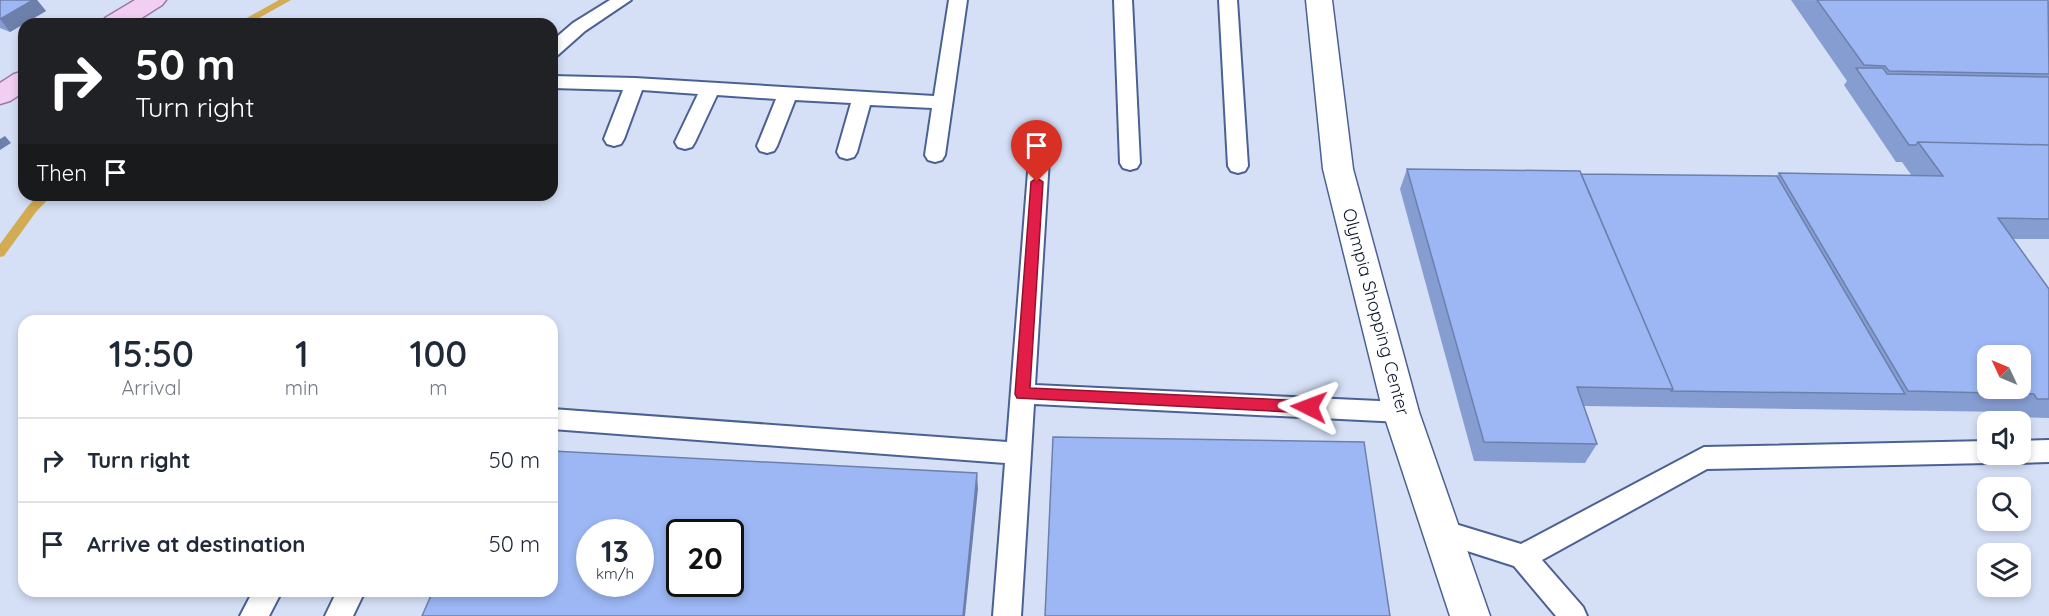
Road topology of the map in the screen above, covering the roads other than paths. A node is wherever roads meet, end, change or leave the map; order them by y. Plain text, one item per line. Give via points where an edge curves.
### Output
1 (153, 0) edge
2 (622, 0) edge
3 (958, 0) edge
4 (1123, 0) edge
5 (1228, 0) edge
6 (1319, 0) edge
7 (124, 18) edge
8 (558, 46) edge
9 (558, 82) edge
10 (18, 84) edge
11 (635, 84) junction
12 (710, 89) junction
13 (788, 93) junction
14 (0, 95) edge
15 (862, 98) junction
16 (944, 103) junction
17 (614, 139) dead end
18 (685, 142) dead end
19 (767, 146) dead end
20 (847, 152) dead end
21 (935, 155) dead end
22 (1039, 159) dead end
23 (1130, 163) dead end
24 (1238, 165) dead end
25 (1023, 394) junction
26 (1401, 412) junction
27 (558, 419) edge
28 (2049, 451) edge
29 (2031, 452) edge
30 (1018, 453) junction
31 (1977, 453) edge
32 (1442, 532) junction
33 (1523, 557) junction
34 (264, 597) edge
35 (348, 597) edge
36 (254, 616) edge
37 (339, 616) edge
38 (1007, 616) edge
39 (1470, 616) edge
40 (1573, 616) edge

1 - 7 main road
2 - 8 lane
3 - 16 lane
4 - 23 lane
5 - 24 lane
6 - 26 street, Olympia Shopping Center via 1338,169
9 - 11 lane
10 - 14 main road
11 - 12 lane
11 - 17 lane
12 - 13 lane
12 - 18 lane
13 - 15 lane
13 - 19 lane
15 - 16 lane
15 - 20 lane
16 - 21 lane
22 - 25 lane
25 - 26 lane
25 - 30 lane
26 - 32 street, Olympia Shopping Center
27 - 30 lane
28 - 29 lane
30 - 38 lane
31 - 33 lane via 1704,458
32 - 33 lane
32 - 39 street, Olympia Shopping Center
33 - 40 lane
34 - 36 lane
35 - 37 lane

